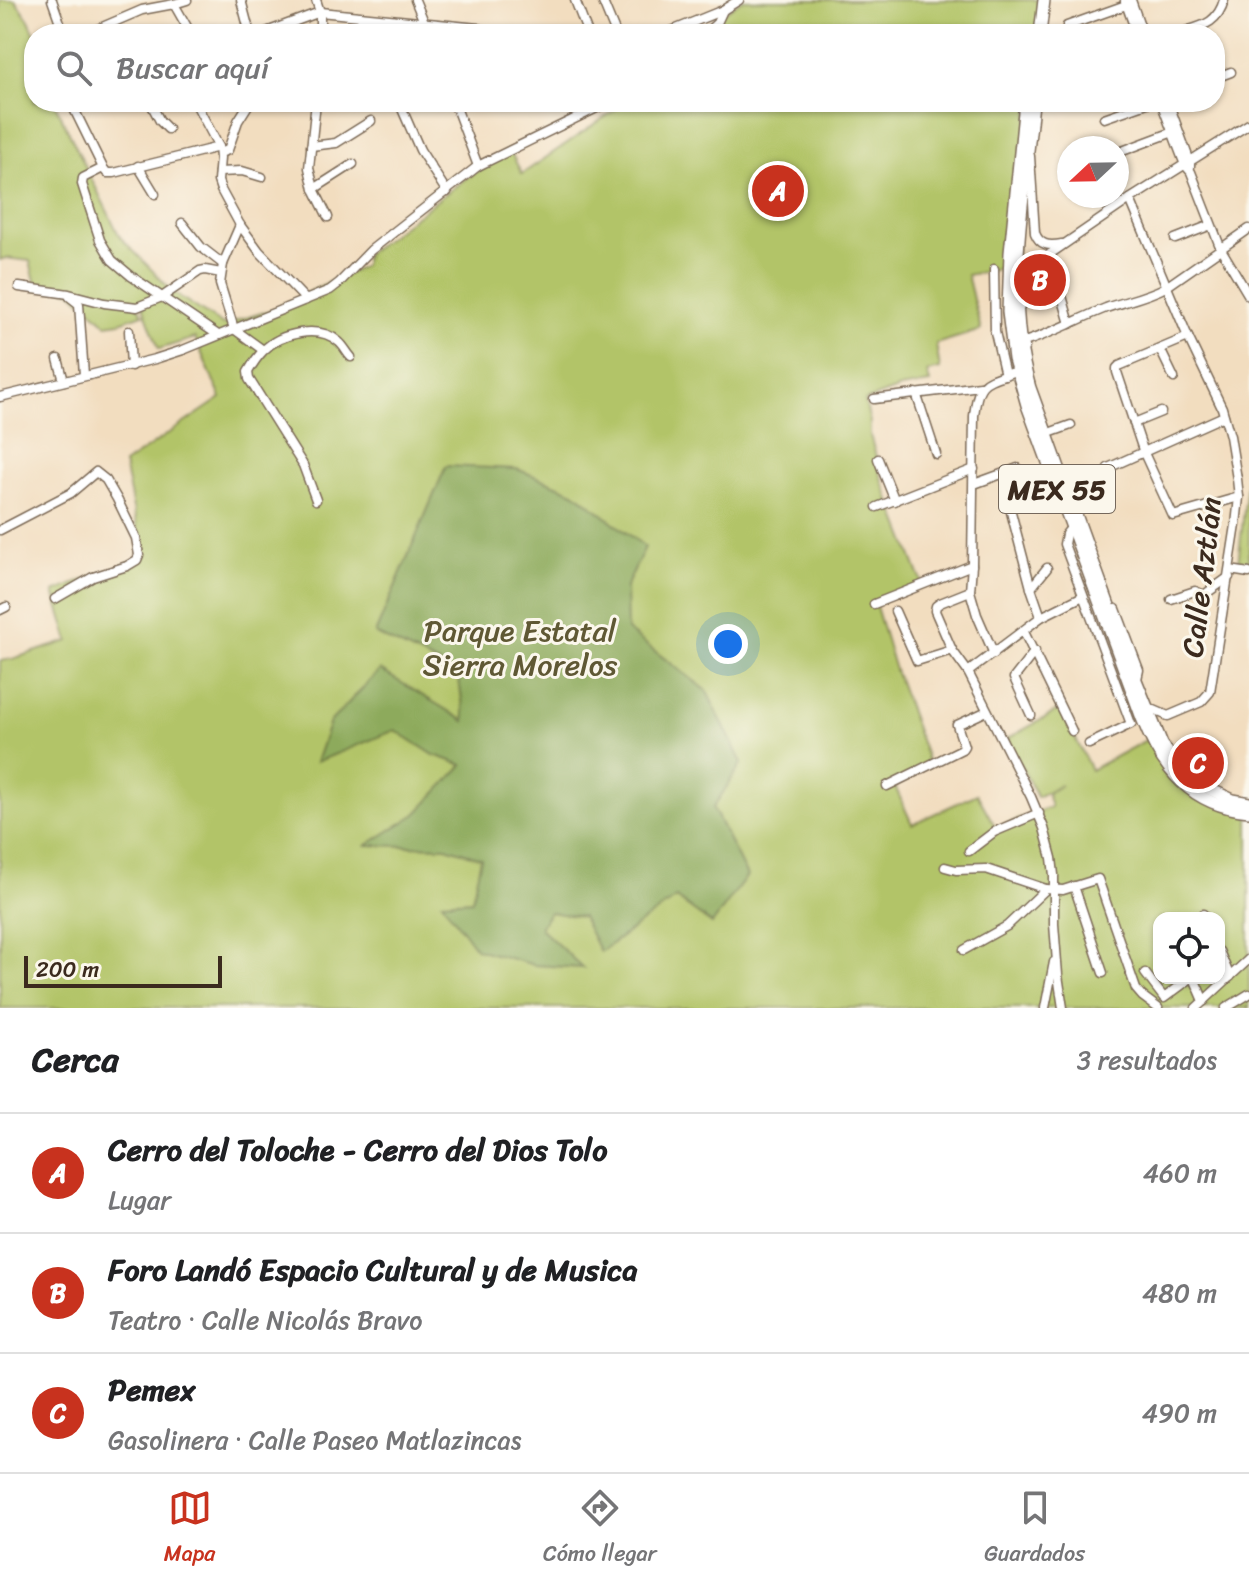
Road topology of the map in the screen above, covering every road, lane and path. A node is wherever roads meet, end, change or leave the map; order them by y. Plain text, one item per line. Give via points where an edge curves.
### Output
1 (52, 0) edge
2 (187, 0) edge
3 (241, 0) edge
4 (316, 0) edge
5 (415, 0) edge
6 (575, 0) edge
7 (602, 0) edge
8 (739, 0) edge
9 (1036, 0) edge
10 (1044, 0) edge
11 (1224, 0) edge
12 (1127, 2) edge
13 (157, 3) edge
14 (174, 4) junction
15 (723, 10) junction
16 (320, 12) junction
17 (365, 17) junction
18 (424, 22) junction
19 (60, 24) edge
20 (108, 24) edge
21 (185, 24) edge
22 (247, 24) edge
23 (288, 24) edge
24 (320, 24) edge
25 (366, 24) edge
26 (442, 24) edge
27 (584, 24) edge
28 (612, 24) edge
29 (689, 24) edge
30 (716, 24) edge
31 (1033, 24) edge
32 (1041, 24) edge
33 (1073, 24) edge
34 (1134, 24) edge
35 (1138, 24) edge
36 (1202, 24) edge
37 (1231, 72) dead end
38 (1225, 74) edge
39 (75, 112) edge
40 (155, 112) edge
41 (200, 112) edge
42 (244, 112) edge
43 (315, 112) edge
44 (403, 112) edge
45 (458, 112) edge
46 (589, 112) edge
47 (1024, 112) edge
48 (1032, 112) edge
49 (1121, 112) edge
50 (1165, 112) edge
51 (1171, 112) edge
52 (1104, 118) dead end
53 (371, 121) dead end
54 (1249, 124) edge
55 (168, 129) dead end
56 (1173, 132) junction
57 (311, 146) junction
58 (1029, 146) junction
59 (1129, 148) edge
60 (220, 150) junction
61 (353, 164) dead end
62 (138, 166) junction
63 (478, 166) junction
64 (1189, 166) junction
65 (103, 168) junction
66 (219, 172) junction
67 (262, 177) dead end
68 (314, 189) junction
69 (447, 192) junction
70 (155, 194) dead end
71 (1130, 199) junction
72 (328, 217) dead end
73 (182, 223) dead end
74 (240, 225) junction
75 (1211, 225) junction
76 (1249, 229) edge
77 (1175, 239) dead end
78 (1063, 244) junction
79 (1221, 249) junction
80 (1050, 254) junction
81 (222, 268) junction
82 (994, 269) dead end
83 (19, 287) dead end
84 (1166, 287) junction
85 (69, 294) junction
86 (1249, 296) edge
87 (162, 297) junction
88 (306, 300) junction
89 (1017, 318) junction
90 (1070, 324) junction
91 (234, 329) junction
92 (129, 331) dead end
93 (218, 335) junction
94 (1188, 337) junction
95 (1160, 349) junction
96 (263, 350) junction
97 (351, 357) dead end
98 (58, 359) dead end
99 (131, 366) junction
100 (1011, 373) junction
101 (84, 375) junction
102 (1174, 378) dead end
103 (64, 381) junction
104 (980, 386) junction
105 (916, 393) junction
106 (0, 397) edge
107 (874, 399) dead end
108 (1161, 412) dead end
109 (1224, 416) junction
110 (1134, 423) junction
111 (1071, 425) dead end
112 (1048, 434) junction
113 (1144, 453) junction
114 (936, 454) dead end
115 (878, 459) dead end
116 (1018, 468) dead end
117 (1108, 468) dead end
118 (974, 469) junction
119 (974, 484) junction
120 (1239, 497) junction
121 (316, 500) dead end
122 (895, 501) junction
123 (877, 507) dead end
124 (1011, 512) dead end
125 (1071, 528) junction
126 (0, 530) edge
127 (972, 565) junction
128 (1047, 568) dead end
129 (1230, 573) junction
130 (1249, 573) edge
131 (1031, 588) junction
132 (970, 591) junction
133 (1083, 596) junction
134 (55, 599) dead end
135 (1171, 599) dead end
136 (874, 604) dead end
137 (895, 611) dead end
138 (1041, 617) junction
139 (1024, 632) junction
140 (1110, 633) junction
141 (1102, 648) junction
142 (952, 650) junction
143 (1035, 651) junction
144 (994, 654) junction
145 (968, 672) junction
146 (1147, 707) junction
147 (987, 711) junction
148 (1031, 715) dead end
149 (1168, 716) junction
150 (1072, 731) dead end
151 (1159, 737) junction
152 (1089, 744) dead end
153 (887, 786) dead end
154 (1249, 803) edge
155 (1249, 811) edge
156 (1039, 813) junction
157 (969, 851) dead end
158 (945, 867) dead end
159 (1074, 886) junction
160 (1050, 890) junction
161 (964, 950) dead end
162 (1056, 951) junction
163 (1249, 959) edge
164 (1225, 965) edge
165 (1103, 973) dead end
166 (1145, 973) dead end
167 (1230, 977) junction
168 (1153, 984) edge
169 (1153, 984) edge
170 (1184, 984) edge
171 (1195, 984) edge
172 (1249, 994) edge
173 (1200, 1005) edge
174 (1045, 1008) edge
175 (1063, 1008) edge
176 (1158, 1008) edge
177 (1226, 1008) edge

1 - 19 street
2 - 14 street
3 - 22 street
4 - 16 street
5 - 18 street
6 - 27 street
7 - 28 street
8 - 15 street
9 - 31 highway
10 - 32 highway
11 - 36 street via 1215,19
12 - 33 street
12 - 34 street
12 - 35 street
13 - 14 street
13 - 20 street
14 - 21 street
15 - 29 street
15 - 30 street
16 - 17 street
16 - 23 street
16 - 24 street
17 - 18 street
17 - 25 street
18 - 26 street
37 - 38 street
39 - 65 street
40 - 55 street
41 - 60 street
42 - 60 street via 229,148
43 - 57 street
44 - 69 street
45 - 63 street
46 - 63 street
47 - 100 highway, MEX 55 via 1009,273
48 - 58 highway, MEX 55
49 - 52 street
50 - 56 street
51 - 64 street
53 - 57 street via 336,143
54 - 64 street
56 - 59 street
56 - 64 street
57 - 68 street
58 - 78 street via 1035,233 1045,244
58 - 89 highway, MEX 55
60 - 62 street
60 - 66 street
61 - 68 street
62 - 65 street via 110,174
62 - 70 street
63 - 69 street
64 - 71 street
64 - 75 street
65 - 87 street via 83,178 82,184 104,250
66 - 67 street
66 - 74 street via 221,190
68 - 72 street
69 - 88 street via 371,250 335,287
71 - 78 street
71 - 84 street, Calle Aztlán
73 - 81 street
74 - 81 street
74 - 88 street
75 - 77 street
75 - 79 street
76 - 79 street
78 - 80 street
79 - 84 street
79 - 86 street
80 - 89 street via 1030,279
80 - 90 street
81 - 87 street via 200,271
81 - 91 street via 220,288
82 - 100 street via 995,332
83 - 85 street
84 - 90 street
84 - 94 street, Calle Aztlán
85 - 87 street via 128,306
85 - 101 street via 79,304
87 - 93 street
88 - 91 street
89 - 112 highway, MEX 55 via 1026,374
90 - 112 street via 1024,342
91 - 93 street
91 - 96 street
92 - 99 street
93 - 99 street
94 - 95 street
94 - 109 street, Calle Aztlán
95 - 102 street
95 - 110 street via 1116,369
96 - 97 street via 297,333 313,332 339,342
96 - 121 street via 248,376 303,465
98 - 103 street
99 - 101 street
100 - 104 street
100 - 125 highway, MEX 55
101 - 103 street
103 - 106 street
104 - 105 street
104 - 118 street
105 - 107 street
105 - 114 street
108 - 110 street
109 - 113 street
109 - 120 street, Calle Aztlán
110 - 113 street
111 - 112 street
112 - 146 highway, MEX 55
113 - 117 street
113 - 120 street via 1172,515
115 - 122 street
116 - 119 street
118 - 119 street
118 - 122 street
119 - 127 street
120 - 129 street, Calle Aztlán
122 - 123 street
124 - 131 street
125 - 133 street via 1064,544
125 - 140 highway, MEX 55
126 - 134 street via 71,493 96,472 106,480 139,545 137,560
127 - 132 street
127 - 136 street
128 - 131 street
129 - 130 street
129 - 135 street via 1205,594 1195,591
129 - 149 street, Calle Aztlán via 1209,696
131 - 138 street
132 - 142 street via 936,609
132 - 144 street
133 - 138 street
133 - 141 street
137 - 142 street via 917,661
138 - 139 street
139 - 143 street
139 - 144 street
140 - 141 street
140 - 155 highway, MEX 55 via 1149,737 1169,769 1207,799
141 - 152 street via 1131,724
142 - 145 street
143 - 148 street via 1014,678
143 - 150 street
144 - 145 street
145 - 147 street
146 - 149 street
146 - 151 highway, MEX 55
147 - 153 street via 957,725 962,749
147 - 156 street
149 - 151 street
151 - 154 highway, MEX 55 via 1192,779
156 - 157 street via 994,832
156 - 160 street via 1052,858
158 - 160 street via 986,869
159 - 160 street
159 - 165 street
159 - 176 street via 1100,881 1136,989
160 - 161 street via 1007,926
160 - 162 street
162 - 174 street
162 - 175 street
163 - 167 street
164 - 167 street
166 - 169 street
167 - 173 street
168 - 170 street via 1164,998
171 - 173 street
172 - 177 street

